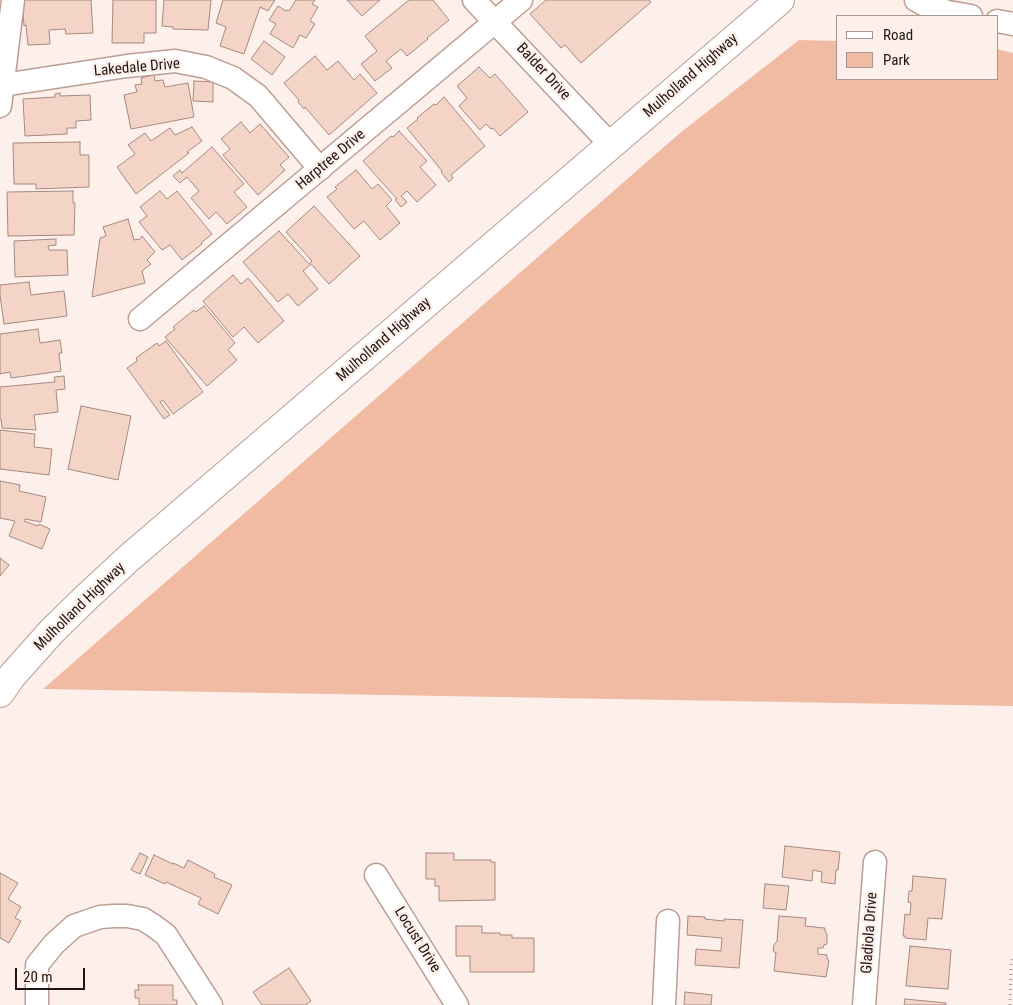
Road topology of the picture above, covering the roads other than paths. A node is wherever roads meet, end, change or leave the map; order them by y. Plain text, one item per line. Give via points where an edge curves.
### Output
1 (13, 0) edge
2 (474, 0) edge
3 (521, 0) edge
4 (780, 0) edge
5 (916, 0) edge
6 (965, 15) edge
7 (998, 21) edge
8 (496, 22) junction
9 (1013, 24) edge
10 (1, 95) edge
11 (611, 144) junction
12 (320, 169) junction
13 (140, 319) dead end
14 (0, 693) edge
15 (875, 862) dead end
16 (376, 875) dead end
17 (668, 921) dead end
18 (37, 1005) edge
19 (211, 1005) edge
20 (457, 1005) edge
21 (664, 1005) edge
22 (864, 1005) edge

1 - 10 street
2 - 8 street, Balder Drive
3 - 8 street, Harptree Drive
4 - 11 main road, Mulholland Highway
5 - 6 street
7 - 9 street
8 - 11 street, Balder Drive
8 - 12 street, Harptree Drive
10 - 12 street, Lakedale Drive via 126,66 175,62 206,66 234,78 258,96
11 - 14 main road, Mulholland Highway via 123,564 52,631
12 - 13 street, Harptree Drive
15 - 22 street, Gladiola Drive
16 - 20 street, Locust Drive
17 - 21 street
18 - 19 street via 37,965 54,944 74,926 100,917 126,916 143,920 166,935

